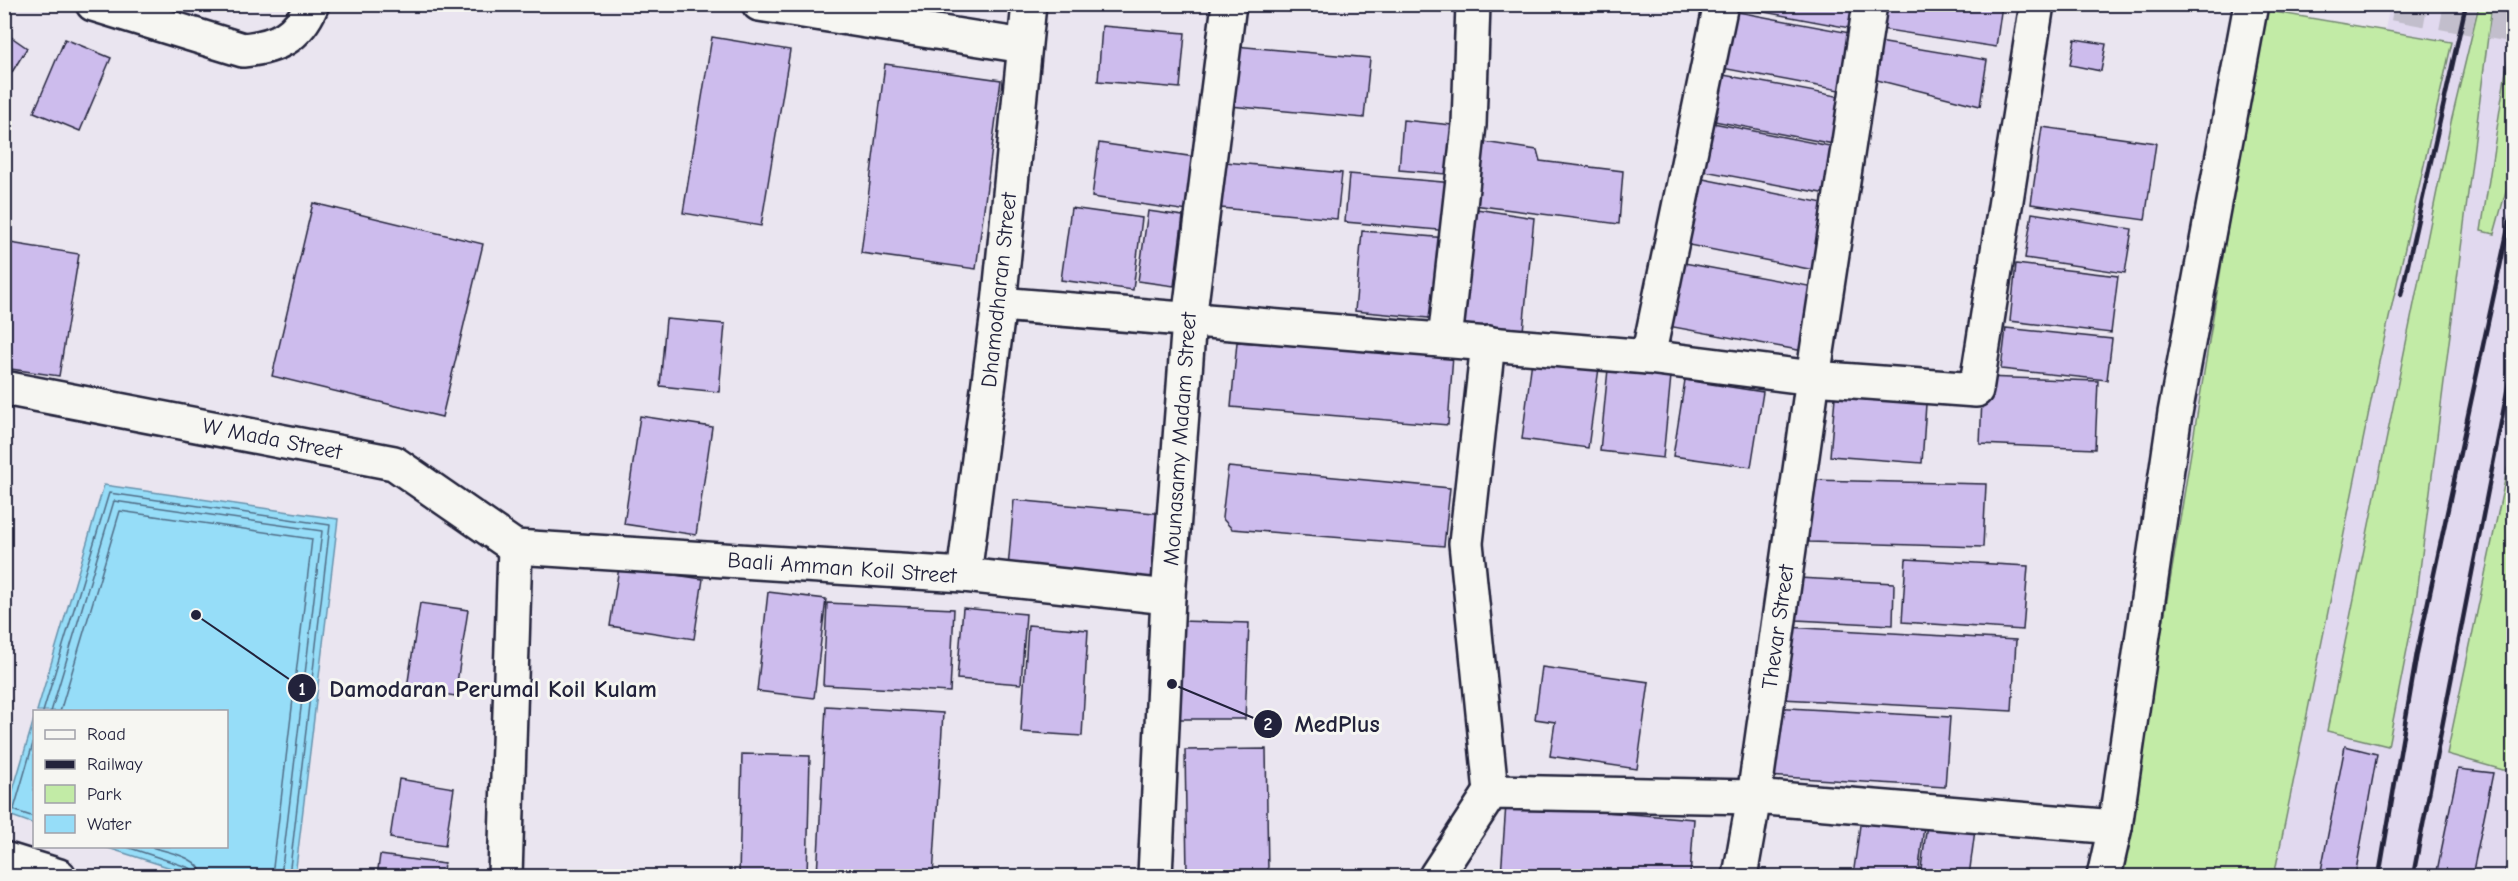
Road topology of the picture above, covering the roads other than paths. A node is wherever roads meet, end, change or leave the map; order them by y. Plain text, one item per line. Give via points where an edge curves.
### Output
1 (93, 4) edge
2 (312, 4) edge
3 (759, 4) edge
4 (1029, 4) edge
5 (1229, 4) edge
6 (1473, 4) edge
7 (1721, 4) edge
8 (1870, 4) edge
9 (2037, 4) edge
10 (2242, 6) edge
11 (1024, 46) junction
12 (999, 304) junction
13 (1189, 320) junction
14 (1444, 340) junction
15 (1488, 343) junction
16 (1648, 357) junction
17 (1813, 378) junction
18 (4, 388) edge
19 (515, 547) junction
20 (964, 576) junction
21 (1168, 597) junction
22 (1491, 792) junction
23 (1754, 797) junction
24 (2115, 827) junction
25 (4, 860) edge
26 (59, 876) edge
27 (506, 876) edge
28 (1155, 876) edge
29 (1436, 876) edge
30 (1740, 876) edge
31 (2104, 876) edge

1 - 2 street via 243,50 267,48 291,36
3 - 11 street
4 - 11 street, Dhamodharan Street
5 - 13 street, Mounasamy Madam Street
6 - 14 street via 1469,125
7 - 16 street
8 - 17 street, Thevar Street
9 - 17 street via 1976,390
10 - 24 street via 2175,413
11 - 12 street, Dhamodharan Street
12 - 13 street
12 - 20 street, Dhamodharan Street
13 - 14 street
13 - 21 street, Mounasamy Madam Street
14 - 15 street
15 - 16 street
15 - 22 street via 1466,543
16 - 17 street
17 - 23 street, Thevar Street
18 - 19 street, W Mada Street via 394,463
19 - 20 street, Baali Amman Koil Street
19 - 27 street
20 - 21 street, Baali Amman Koil Street
21 - 28 street, Mounasamy Madam Street
22 - 23 street
22 - 29 street
23 - 24 street
23 - 30 street, Thevar Street
24 - 31 street
25 - 26 street

